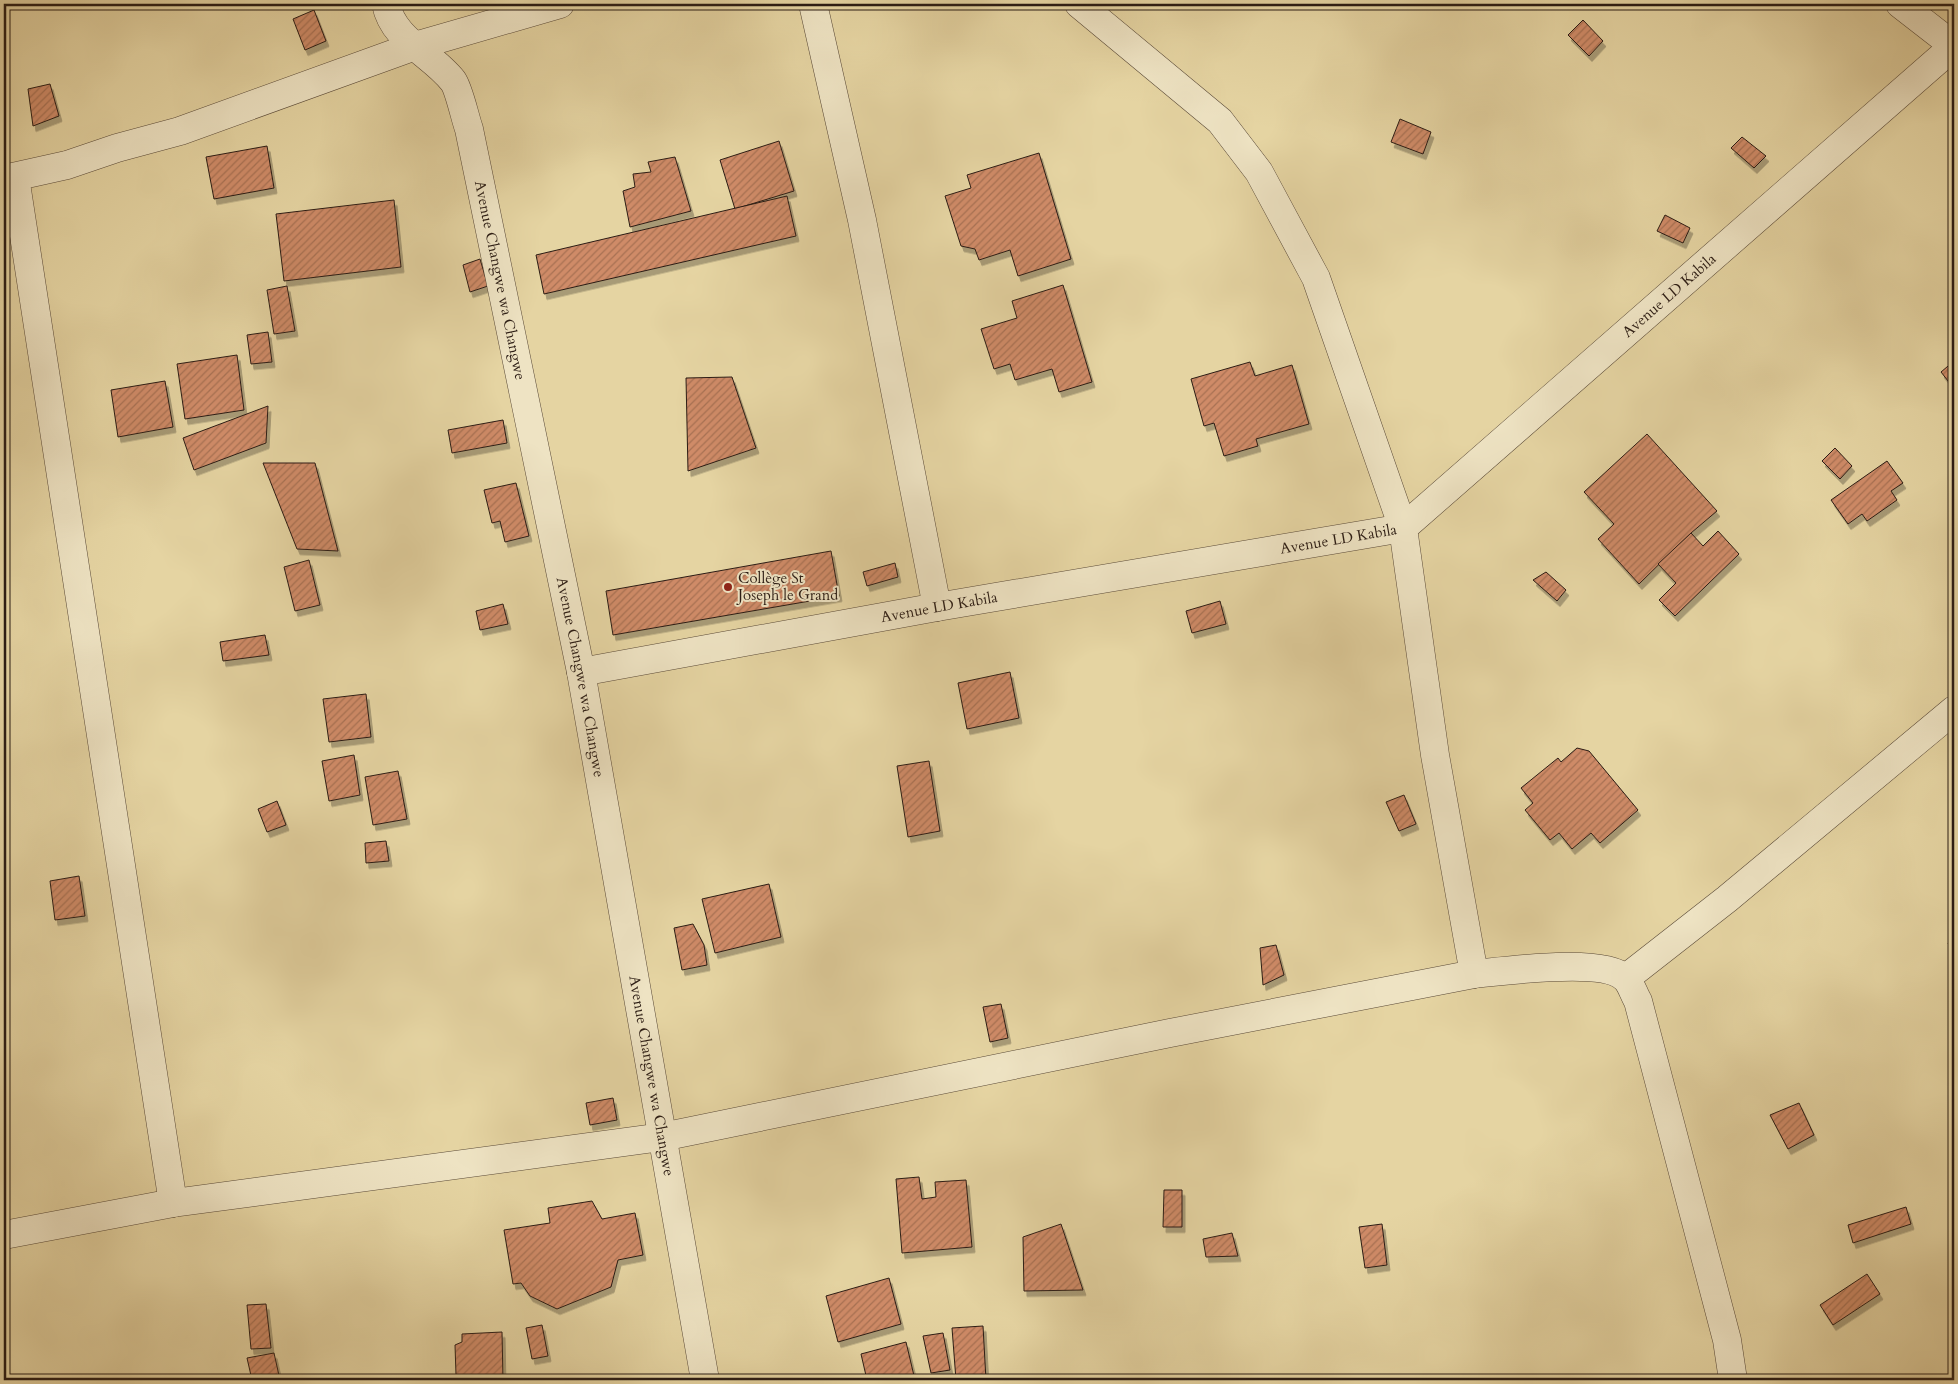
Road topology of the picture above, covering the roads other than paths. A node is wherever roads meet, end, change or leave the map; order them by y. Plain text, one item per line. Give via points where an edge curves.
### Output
1 (386, 4) edge
2 (560, 4) edge
3 (813, 4) edge
4 (1079, 4) edge
5 (1900, 4) edge
6 (415, 46) junction
7 (1954, 46) edge
8 (9, 178) edge
9 (1403, 528) junction
10 (937, 607) junction
11 (581, 672) junction
12 (1954, 710) edge
13 (1474, 974) junction
14 (1626, 978) junction
15 (662, 1137) junction
16 (173, 1203) junction
17 (4, 1235) edge
18 (705, 1380) edge
19 (1734, 1380) edge

1 - 6 street, Avenue Changwe wa Changwe via 398,31
2 - 6 street
3 - 10 street via 862,220
4 - 9 street via 1220,121 1259,172 1316,278
5 - 7 street
6 - 8 street via 180,131 67,165
6 - 11 street, Avenue Changwe wa Changwe via 454,82 468,129
7 - 9 street, Avenue LD Kabila
8 - 16 street
9 - 10 street, Avenue LD Kabila
9 - 13 street via 1435,755
10 - 11 street, Avenue LD Kabila
11 - 15 street, Avenue Changwe wa Changwe
12 - 14 street via 1727,899
13 - 14 street via 1587,967 1606,968
13 - 15 street via 1170,1032
14 - 19 street via 1638,1001
15 - 16 street
15 - 18 street, Avenue Changwe wa Changwe
16 - 17 street

